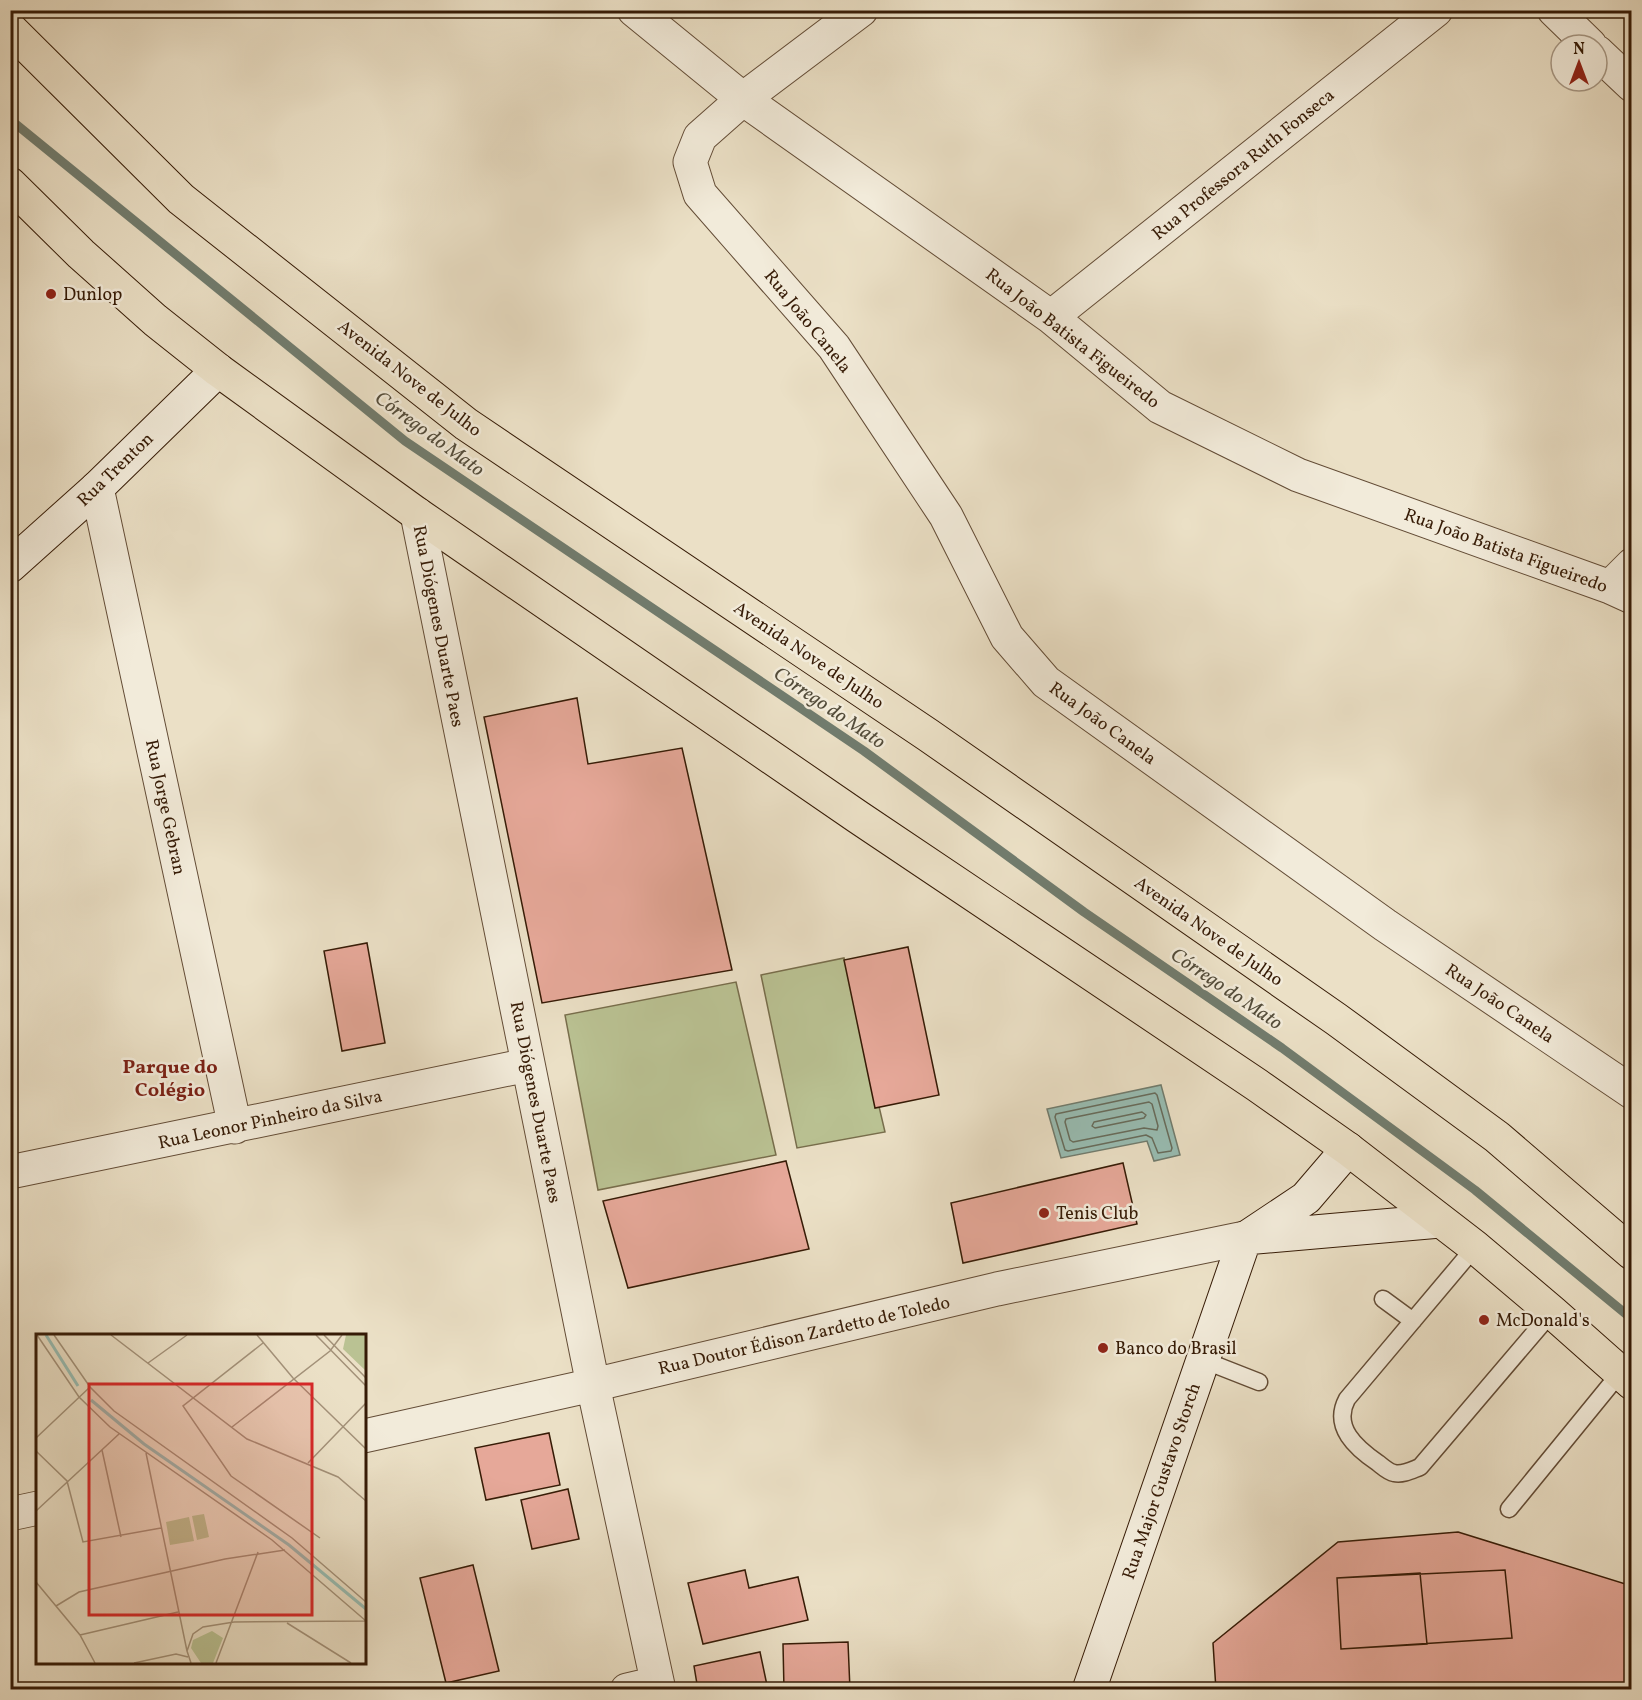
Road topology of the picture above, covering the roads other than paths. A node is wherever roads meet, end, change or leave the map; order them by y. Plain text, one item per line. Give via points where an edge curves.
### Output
1 (634, 10) edge
2 (861, 10) edge
3 (1436, 10) edge
4 (1554, 10) edge
5 (10, 29) edge
6 (1578, 33) edge
7 (1609, 63) edge
8 (1632, 85) edge
9 (743, 99) junction
10 (10, 184) edge
11 (1051, 317) junction
12 (218, 370) junction
13 (97, 488) junction
14 (417, 514) junction
15 (10, 566) edge
16 (1624, 583) edge
17 (528, 1065) junction
18 (1632, 1092) edge
19 (235, 1127) junction
20 (1348, 1149) junction
21 (10, 1172) edge
22 (1440, 1221) junction
23 (1245, 1238) junction
24 (1475, 1247) junction
25 (1632, 1253) edge
26 (1383, 1299) dead end
27 (1552, 1312) junction
28 (1413, 1322) junction
29 (1203, 1360) junction
30 (1626, 1378) edge
31 (1259, 1382) dead end
32 (593, 1386) junction
33 (366, 1436) edge
34 (36, 1508) edge
35 (1509, 1509) dead end
36 (10, 1514) edge
37 (648, 1687) edge
38 (1089, 1689) edge

1 - 9 street, Rua João Batista Figueiredo
2 - 9 street, Rua João Canela
3 - 11 street, Rua Professora Ruth Fonseca
4 - 6 street
5 - 25 main road, Avenida Nove de Julho via 181,199 466,424 928,735 1336,1019 1497,1137
7 - 8 street
9 - 11 street, Rua João Batista Figueiredo
9 - 18 street, Rua João Canela via 700,137 690,162 700,194 834,347 946,516 1007,637 1046,682 1385,925
10 - 12 main road via 81,254
11 - 16 street, Rua João Batista Figueiredo via 1160,407 1298,475
12 - 13 street, Rua Trenton
12 - 14 main road
13 - 15 street, Rua Trenton
13 - 19 street, Rua Jorge Gebran
14 - 17 street, Rua Diógenes Duarte Paes
14 - 20 main road
17 - 19 street, Rua Leonor Pinheiro da Silva
17 - 32 street, Rua Diógenes Duarte Paes
19 - 21 street, Rua Leonor Pinheiro da Silva
20 - 22 main road
20 - 23 street, Rua Doutor Édison Zardetto de Toledo via 1306,1198
22 - 23 street, Rua Doutor Édison Zardetto de Toledo
22 - 24 main road
23 - 29 street, Rua Major Gustavo Storch
23 - 32 street, Rua Doutor Édison Zardetto de Toledo via 997,1289
24 - 27 main road
24 - 28 lane
26 - 28 lane
27 - 28 lane via 1420,1467 1392,1473 1350,1442 1342,1422 1342,1409
27 - 30 main road
29 - 31 lane
29 - 38 street, Rua Major Gustavo Storch
30 - 35 lane
32 - 33 street, Rua Doutor Édison Zardetto de Toledo
32 - 37 street, Rua Diógenes Duarte Paes
34 - 36 street

